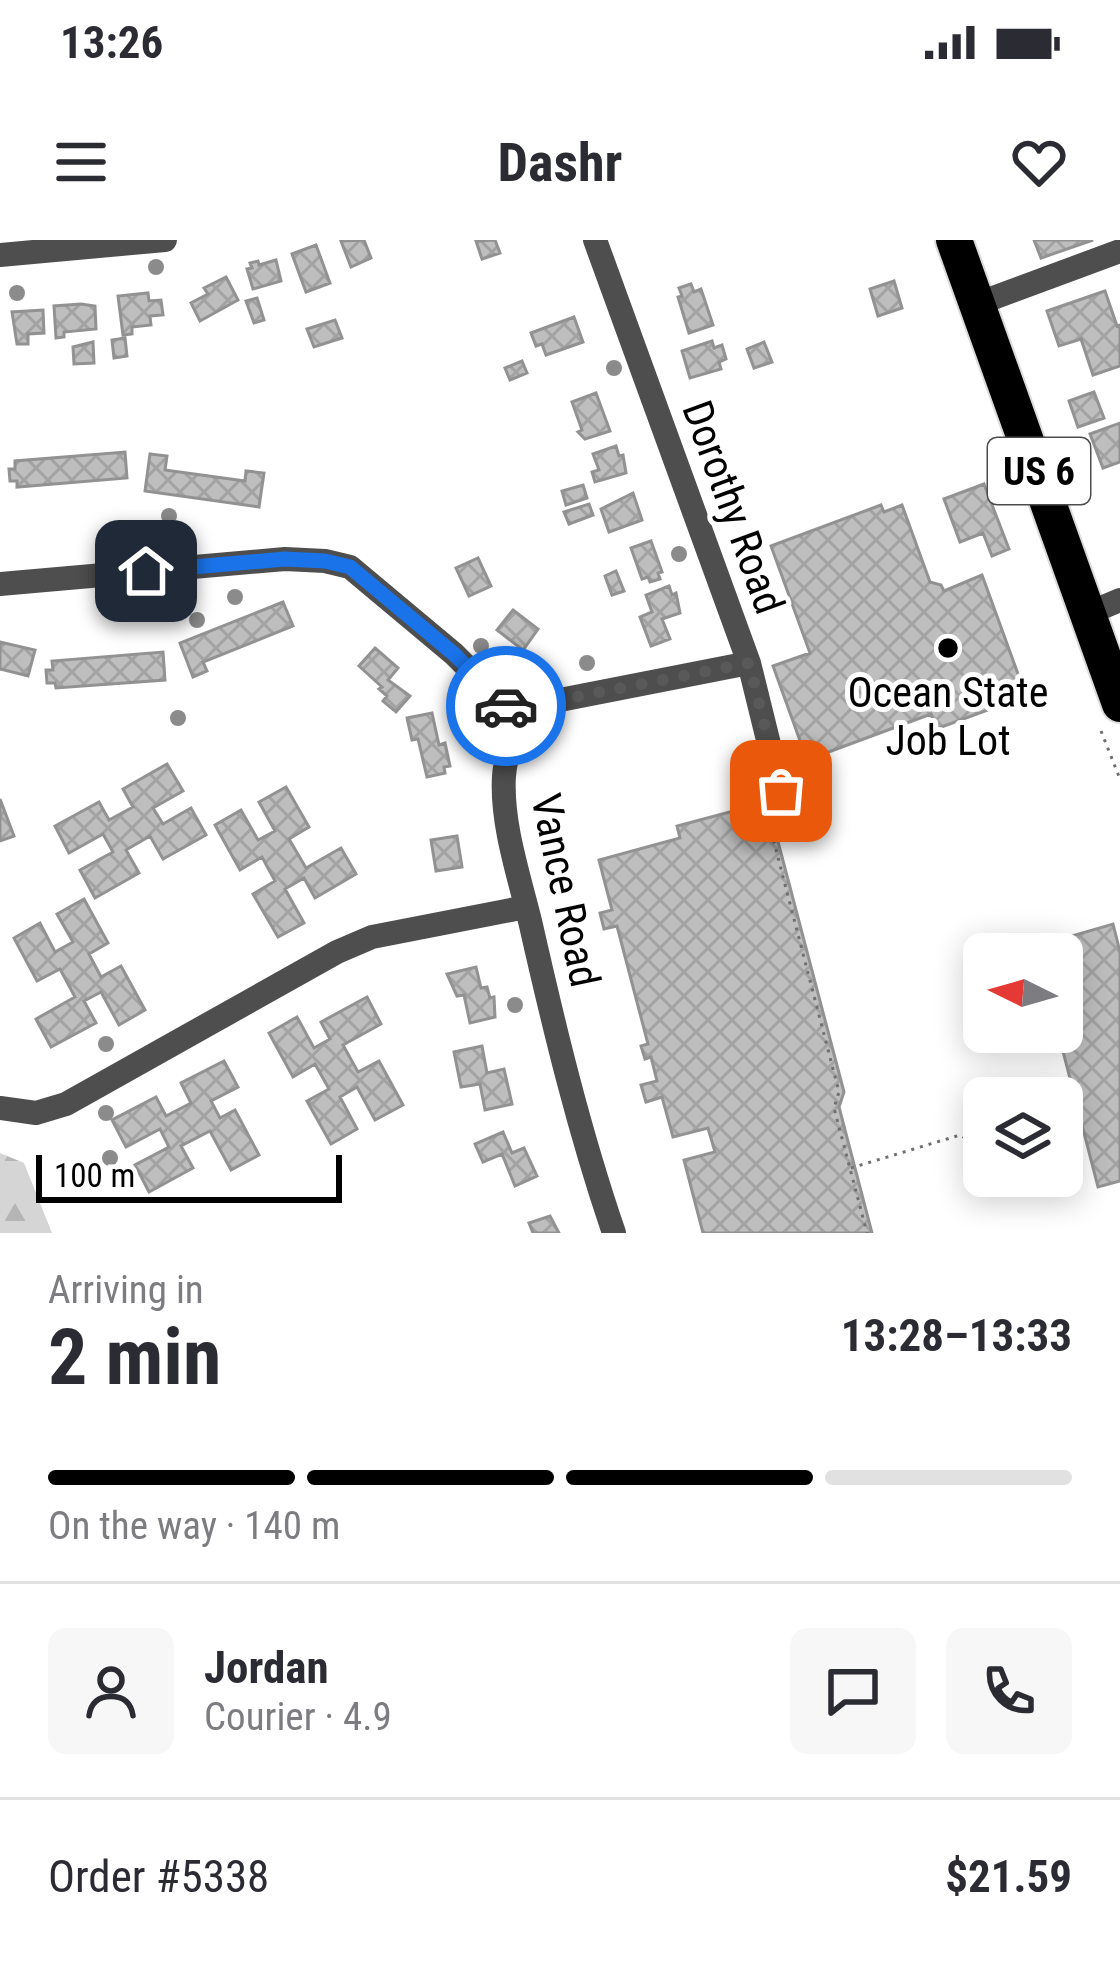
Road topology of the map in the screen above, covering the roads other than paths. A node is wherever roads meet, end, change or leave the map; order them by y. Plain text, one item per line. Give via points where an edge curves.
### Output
1 (165, 240) edge
2 (595, 240) edge
3 (954, 240) edge
4 (1120, 251) edge
5 (0, 255) edge
6 (977, 304) junction
7 (0, 584) edge
8 (1105, 606) edge
9 (749, 663) junction
10 (1110, 717) edge
11 (523, 723) junction
12 (776, 810) road end
13 (526, 907) junction
14 (0, 1108) edge
15 (614, 1233) edge

1 - 5 street
2 - 9 street, Dorothy Road
3 - 6 highway, US 6
4 - 6 street
6 - 8 highway, US 6
7 - 11 street via 285,559 350,567
8 - 10 highway, US 6
9 - 11 street via 560,700
9 - 12 street, Dorothy Road
11 - 13 street, Vance Road via 504,778
13 - 14 street via 372,938 65,1104 36,1113
13 - 15 street, Vance Road via 572,1101

